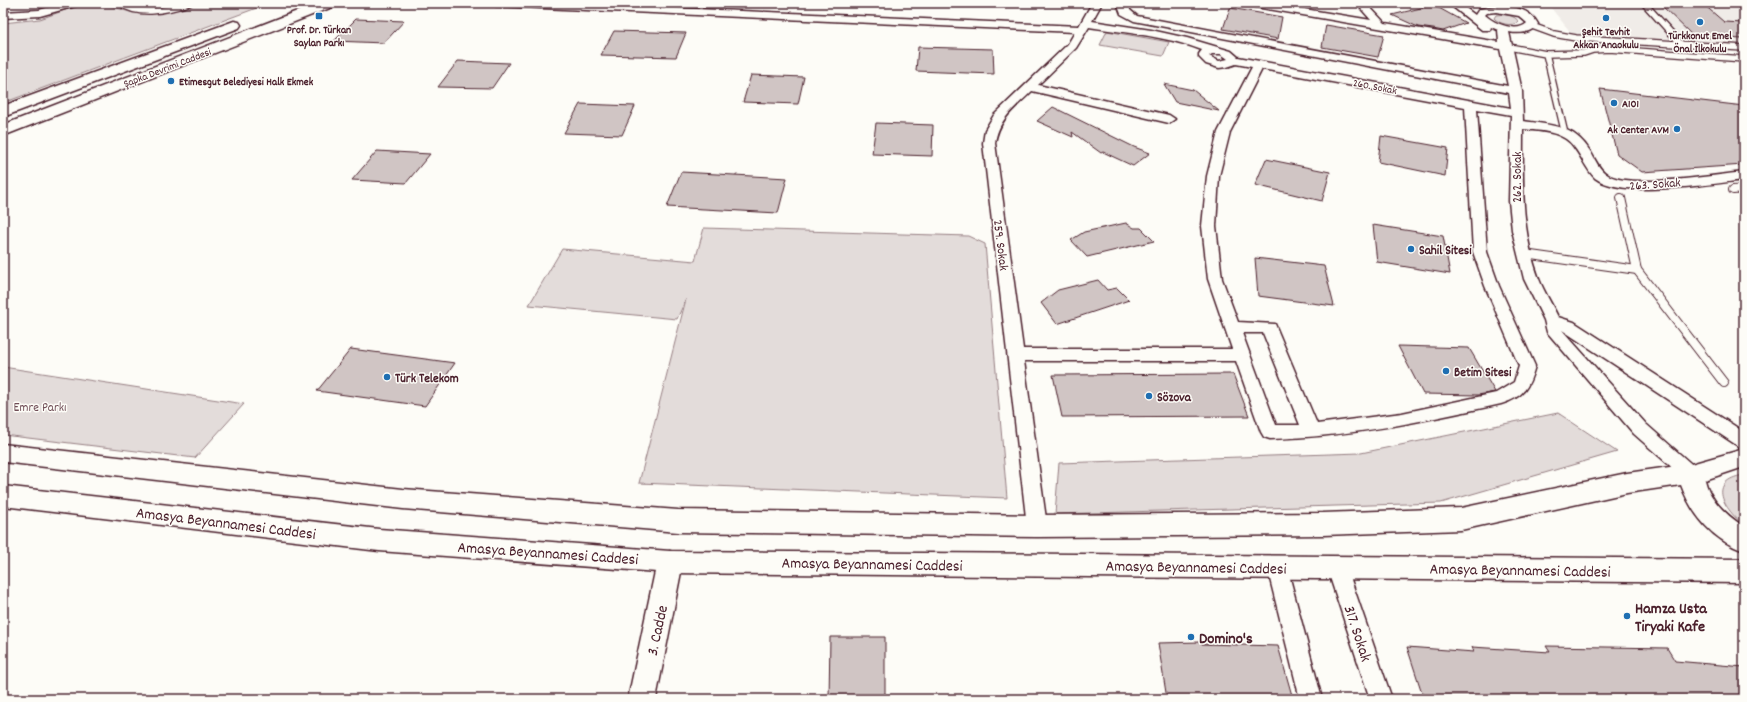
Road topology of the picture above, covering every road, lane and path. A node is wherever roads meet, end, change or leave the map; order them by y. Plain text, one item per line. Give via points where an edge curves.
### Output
1 (76, 3) edge
2 (120, 3) edge
3 (189, 3) edge
4 (291, 3) edge
5 (330, 3) edge
6 (496, 3) edge
7 (1097, 3) edge
8 (1124, 3) edge
9 (1250, 3) edge
10 (1362, 3) edge
11 (1453, 3) edge
12 (1644, 3) edge
13 (1503, 6) edge
14 (276, 9) dead end
15 (3, 15) edge
16 (247, 20) dead end
17 (1381, 25) junction
18 (1084, 26) junction
19 (1532, 26) junction
20 (1503, 38) junction
21 (1682, 45) junction
22 (1744, 48) edge
23 (1546, 54) junction
24 (1744, 59) edge
25 (1259, 64) junction
26 (1030, 87) junction
27 (1516, 91) junction
28 (1471, 104) junction
29 (3, 112) edge
30 (1169, 119) dead end
31 (1517, 119) junction
32 (3, 131) edge
33 (1565, 134) junction
34 (1744, 176) edge
35 (1744, 189) edge
36 (1733, 190) dead end
37 (1621, 198) dead end
38 (1524, 254) junction
39 (1637, 270) junction
40 (1553, 321) junction
41 (1232, 327) junction
42 (1016, 355) junction
43 (1242, 355) junction
44 (1724, 383) dead end
45 (1311, 431) junction
46 (1744, 441) edge
47 (3, 453) edge
48 (1744, 458) edge
49 (1691, 474) junction
50 (4, 498) edge
51 (1037, 526) junction
52 (1744, 540) edge
53 (670, 562) junction
54 (1277, 567) junction
55 (1337, 568) junction
56 (1744, 571) edge
57 (642, 699) edge
58 (1311, 699) edge
59 (1381, 699) edge

1 - 15 street via 40,14
2 - 3 lane via 134,10 156,10
4 - 14 main road
5 - 32 main road, Şapka Devrimi Caddesi
6 - 18 street, 260. Sokak
7 - 18 street, 259. Sokak
8 - 27 street via 1125,12 1134,18
9 - 17 street
10 - 17 street
11 - 20 street
12 - 21 lane
13 - 19 street via 1528,17 1532,21
13 - 20 street via 1481,13 1483,19
16 - 29 main road, Şapka Devrimi Caddesi
17 - 20 street
18 - 25 street, 260. Sokak via 1198,44 1214,51 1204,54 1206,59 1222,64 1234,60
18 - 26 street, 259. Sokak via 1072,46
19 - 20 street
19 - 21 lane via 1576,38
20 - 23 lane
20 - 27 street, 262. Sokak
21 - 22 lane
23 - 24 lane via 1584,53 1609,49
23 - 33 lane
25 - 28 street, 260. Sokak
25 - 41 street via 1224,132 1213,176 1209,226 1215,279
26 - 30 street
26 - 42 street, 259. Sokak via 998,118 991,130 989,143
27 - 31 street, 262. Sokak
28 - 31 street, 260. Sokak
28 - 45 street via 1480,252 1527,366 1521,385 1501,398 1402,419
31 - 33 street, 263. Sokak
31 - 38 street, 262. Sokak via 1516,203
33 - 34 street, 263. Sokak via 1575,140 1599,175 1614,183 1634,185
35 - 36 lane
37 - 39 lane
38 - 39 lane
38 - 40 street, 262. Sokak via 1534,285
39 - 44 lane
40 - 46 street via 1568,326
40 - 49 street, 262. Sokak via 1555,332 1640,429
41 - 43 street
41 - 45 street via 1269,328
42 - 43 street
42 - 51 street, 259. Sokak
43 - 45 street via 1270,432
47 - 51 main road via 403,499 618,517 686,521
48 - 49 main road
49 - 51 main road via 1627,483 1461,519 1323,524
49 - 52 main road via 1700,501 1712,516
50 - 53 main road, Amasya Beyannamesi Caddesi via 379,540
53 - 54 main road, Amasya Beyannamesi Caddesi
53 - 57 street, 3. Cadde
54 - 55 main road, Amasya Beyannamesi Caddesi
54 - 58 street
55 - 56 main road, Amasya Beyannamesi Caddesi
55 - 59 street, 317. Sokak

